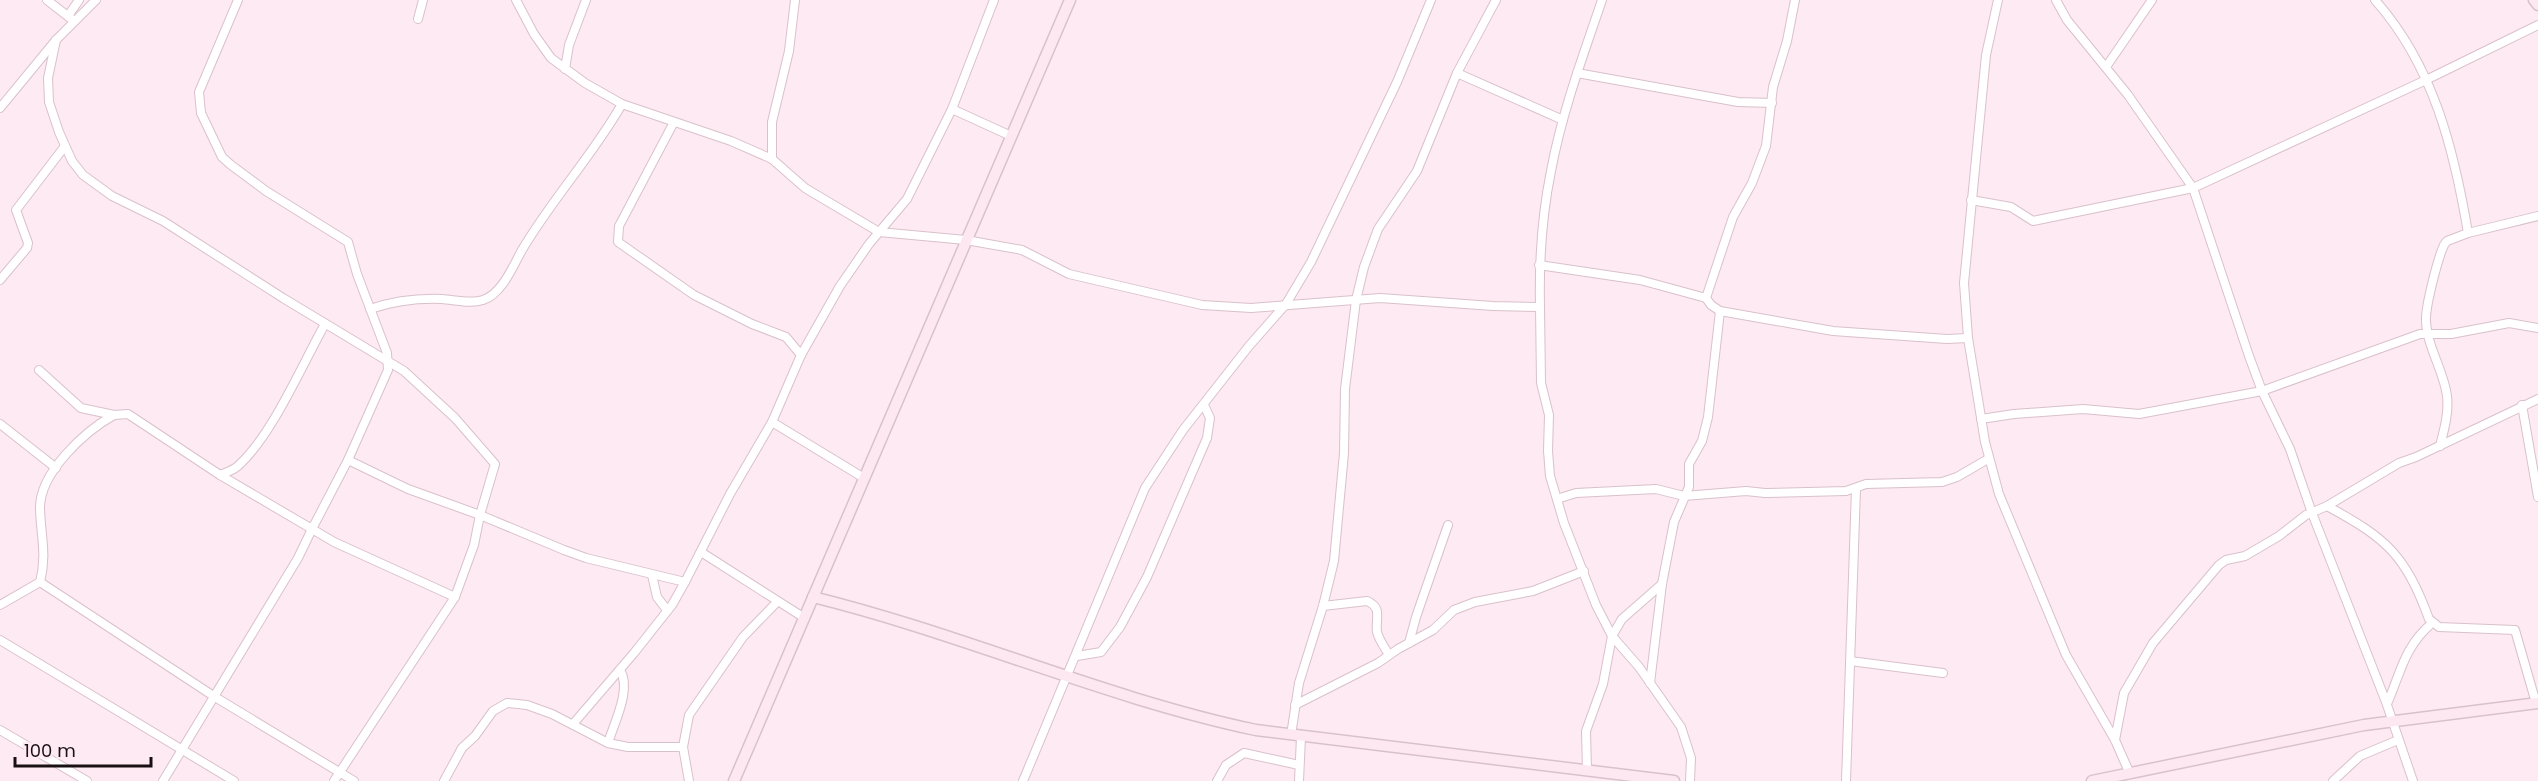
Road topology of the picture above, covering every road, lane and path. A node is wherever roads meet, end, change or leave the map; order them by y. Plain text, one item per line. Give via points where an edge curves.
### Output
1 (47, 0) edge
2 (79, 0) edge
3 (96, 0) edge
4 (238, 0) edge
5 (423, 0) edge
6 (516, 0) edge
7 (586, 0) edge
8 (795, 0) edge
9 (994, 0) edge
10 (1070, 0) edge
11 (1431, 0) edge
12 (1496, 0) edge
13 (1602, 0) edge
14 (1795, 0) edge
15 (1998, 0) edge
16 (2056, 0) edge
17 (2152, 0) edge
18 (2375, 0) edge
19 (2534, 0) edge
20 (2538, 5) edge
21 (71, 18) junction
22 (418, 19) dead end
23 (2538, 25) edge
24 (56, 40) junction
25 (2106, 68) junction
26 (566, 69) junction
27 (1457, 73) junction
28 (1577, 73) junction
29 (2426, 80) junction
30 (1772, 103) junction
31 (622, 104) junction
32 (0, 108) edge
33 (952, 109) junction
34 (1563, 120) junction
35 (674, 122) junction
36 (1011, 136) junction
37 (65, 146) junction
38 (772, 159) junction
39 (2193, 188) junction
40 (1971, 200) junction
41 (2538, 216) edge
42 (879, 232) junction
43 (2468, 233) junction
44 (966, 240) junction
45 (1539, 264) junction
46 (0, 280) edge
47 (1706, 298) junction
48 (1356, 300) junction
49 (1286, 304) junction
50 (1540, 307) junction
51 (370, 309) junction
52 (1720, 311) junction
53 (325, 324) junction
54 (2538, 328) edge
55 (2428, 333) junction
56 (1968, 338) junction
57 (801, 355) junction
58 (388, 361) junction
59 (39, 370) dead end
60 (2262, 391) junction
61 (2538, 399) edge
62 (1204, 405) junction
63 (2522, 405) junction
64 (114, 415) junction
65 (1981, 419) junction
66 (772, 422) junction
67 (0, 424) edge
68 (2440, 446) junction
69 (1988, 459) junction
70 (348, 460) junction
71 (56, 468) junction
72 (219, 475) junction
73 (864, 478) junction
74 (1856, 489) junction
75 (1684, 496) junction
76 (2538, 497) edge
77 (1557, 500) junction
78 (2327, 506) junction
79 (2312, 513) junction
80 (480, 515) junction
81 (1448, 525) dead end
82 (312, 529) junction
83 (701, 552) junction
84 (1584, 571) junction
85 (652, 575) junction
86 (40, 582) junction
87 (685, 582) junction
88 (1662, 584) junction
89 (455, 597) junction
90 (813, 597) junction
91 (777, 602) junction
92 (0, 605) edge
93 (1323, 606) junction
94 (668, 610) junction
95 (803, 617) junction
96 (2432, 623) junction
97 (1612, 636) junction
98 (0, 640) edge
99 (1409, 643) junction
100 (1389, 655) junction
101 (1077, 656) junction
102 (1850, 661) junction
103 (620, 670) junction
104 (1943, 673) dead end
105 (1068, 676) junction
106 (1650, 683) junction
107 (215, 697) junction
108 (2537, 703) edge
109 (1295, 705) junction
110 (2387, 705) junction
111 (2391, 721) junction
112 (573, 724) junction
113 (0, 730) edge
114 (1296, 736) junction
115 (2115, 740) junction
116 (2398, 740) junction
117 (608, 743) junction
118 (683, 747) junction
119 (181, 750) junction
120 (1299, 765) junction
121 (1587, 770) junction
122 (340, 773) junction
123 (2127, 777) edge
124 (87, 781) edge
125 (163, 781) edge
126 (234, 781) edge
127 (334, 781) edge
128 (354, 781) edge
129 (444, 781) edge
130 (689, 781) edge
131 (734, 781) edge
132 (1023, 781) edge
133 (1217, 781) edge
134 (1299, 781) edge
135 (1674, 781) edge
136 (1690, 781) edge
137 (1846, 781) edge
138 (2092, 781) edge
139 (2333, 781) edge
140 (2413, 781) edge

1 - 21 street
2 - 21 street
3 - 21 street
4 - 51 street via 199,92 201,113 222,157 231,165 348,242
5 - 22 street
6 - 26 street via 542,46
7 - 26 street via 569,45
8 - 38 street via 789,51 772,122
9 - 33 street
10 - 36 street
11 - 49 street via 1316,253
12 - 27 street
13 - 28 street
14 - 30 street
15 - 40 street via 1986,55
16 - 25 street
17 - 25 street
18 - 29 street via 2407,41
19 - 20 street
21 - 24 street
23 - 29 street
24 - 32 street
24 - 37 street via 48,78 49,102
25 - 39 street
26 - 31 street
27 - 34 street
27 - 48 street via 1417,171 1378,229
28 - 30 street via 1738,102
28 - 34 street
29 - 39 street
29 - 43 street via 2457,170
30 - 47 street via 1761,162 1737,206
31 - 35 street
31 - 51 street via 492,294 473,301 418,299
33 - 36 street
33 - 42 street via 907,199
34 - 45 street via 1551,172
35 - 38 street
35 - 57 street via 619,226 618,242 694,295 786,337
36 - 44 street
37 - 46 street via 16,210 27,248
37 - 53 street via 78,170 98,188 195,240
38 - 42 street via 806,188
39 - 40 street via 2033,221 2011,207
39 - 60 street
40 - 56 street via 1964,283
41 - 43 street
42 - 44 street
42 - 57 street via 840,286
43 - 55 street via 2447,242 2442,250 2427,309
44 - 49 street via 1027,251 1069,274 1202,305 1251,308
44 - 73 street
45 - 47 street via 1640,280
45 - 50 street
47 - 52 street
48 - 49 street
48 - 50 street via 1404,298
48 - 93 street via 1345,390 1344,453 1334,561
49 - 62 street
50 - 77 street via 1541,383 1548,405 1550,476
51 - 58 street
52 - 56 street via 1833,331
52 - 75 street via 1708,417 1702,441 1689,464 1689,487
53 - 58 street
53 - 72 street via 250,454 239,466
54 - 55 street via 2510,323 2451,334
55 - 60 street
55 - 68 street via 2447,397
56 - 65 street
57 - 66 street
58 - 70 street via 384,381
58 - 80 street via 413,377 495,464
59 - 64 street via 81,408
60 - 65 street via 2139,414 2072,410
60 - 79 street via 2290,449
61 - 63 street
62 - 101 street via 1145,488
62 - 101 street via 1210,418 1207,438 1147,577 1108,645 1095,655
63 - 68 street
63 - 76 street
64 - 71 street via 87,433
64 - 72 street via 128,414
65 - 69 street
66 - 73 street
66 - 83 street
67 - 71 street
68 - 78 street via 2399,463
69 - 74 street via 1942,482 1866,484
69 - 115 street via 2066,656
70 - 80 street via 408,489
70 - 82 street
71 - 86 street via 41,500 45,544
72 - 82 street
73 - 90 street
74 - 75 street
74 - 102 street
75 - 77 street via 1656,489 1576,493
75 - 88 street via 1674,522
77 - 84 street
78 - 79 street
78 - 96 street via 2369,531 2400,558
79 - 110 street
79 - 115 street via 2252,552 2219,565 2156,638 2124,693
80 - 85 street via 586,558
80 - 89 street via 474,545
81 - 99 street
82 - 89 street
82 - 107 street
83 - 87 street
83 - 91 street
84 - 97 street
84 - 99 street via 1533,591 1454,610 1433,630
85 - 87 street
85 - 94 street via 657,597
86 - 92 street
86 - 107 street
87 - 94 street
88 - 97 street via 1622,619
88 - 106 street
89 - 122 street
90 - 95 street
90 - 105 street
91 - 95 street
91 - 118 street via 743,637 699,698 689,715
93 - 100 street via 1372,603 1378,610 1378,635
93 - 109 street
94 - 103 street
95 - 131 street
96 - 108 street via 2439,627 2515,630
96 - 110 street via 2409,648
97 - 106 street
97 - 121 street via 1603,684 1586,731
98 - 119 street
99 - 100 street
100 - 109 street
101 - 105 street
102 - 104 street
102 - 137 street
103 - 112 street
103 - 117 street via 624,680 622,697
105 - 114 street via 1191,715
105 - 132 street
106 - 136 street via 1688,741
107 - 119 street
107 - 122 street
108 - 111 street
109 - 114 street
110 - 111 street
111 - 116 street
111 - 123 street via 2315,734
112 - 117 street
112 - 129 street via 527,705 507,703 493,711 462,748
113 - 124 street
114 - 120 street
114 - 121 street
115 - 123 street
116 - 139 street via 2360,756
116 - 140 street
117 - 118 street
118 - 130 street
119 - 125 street
119 - 126 street
120 - 133 street via 1244,753 1226,765
120 - 134 street
121 - 135 street
122 - 127 street
122 - 128 street
123 - 138 street

